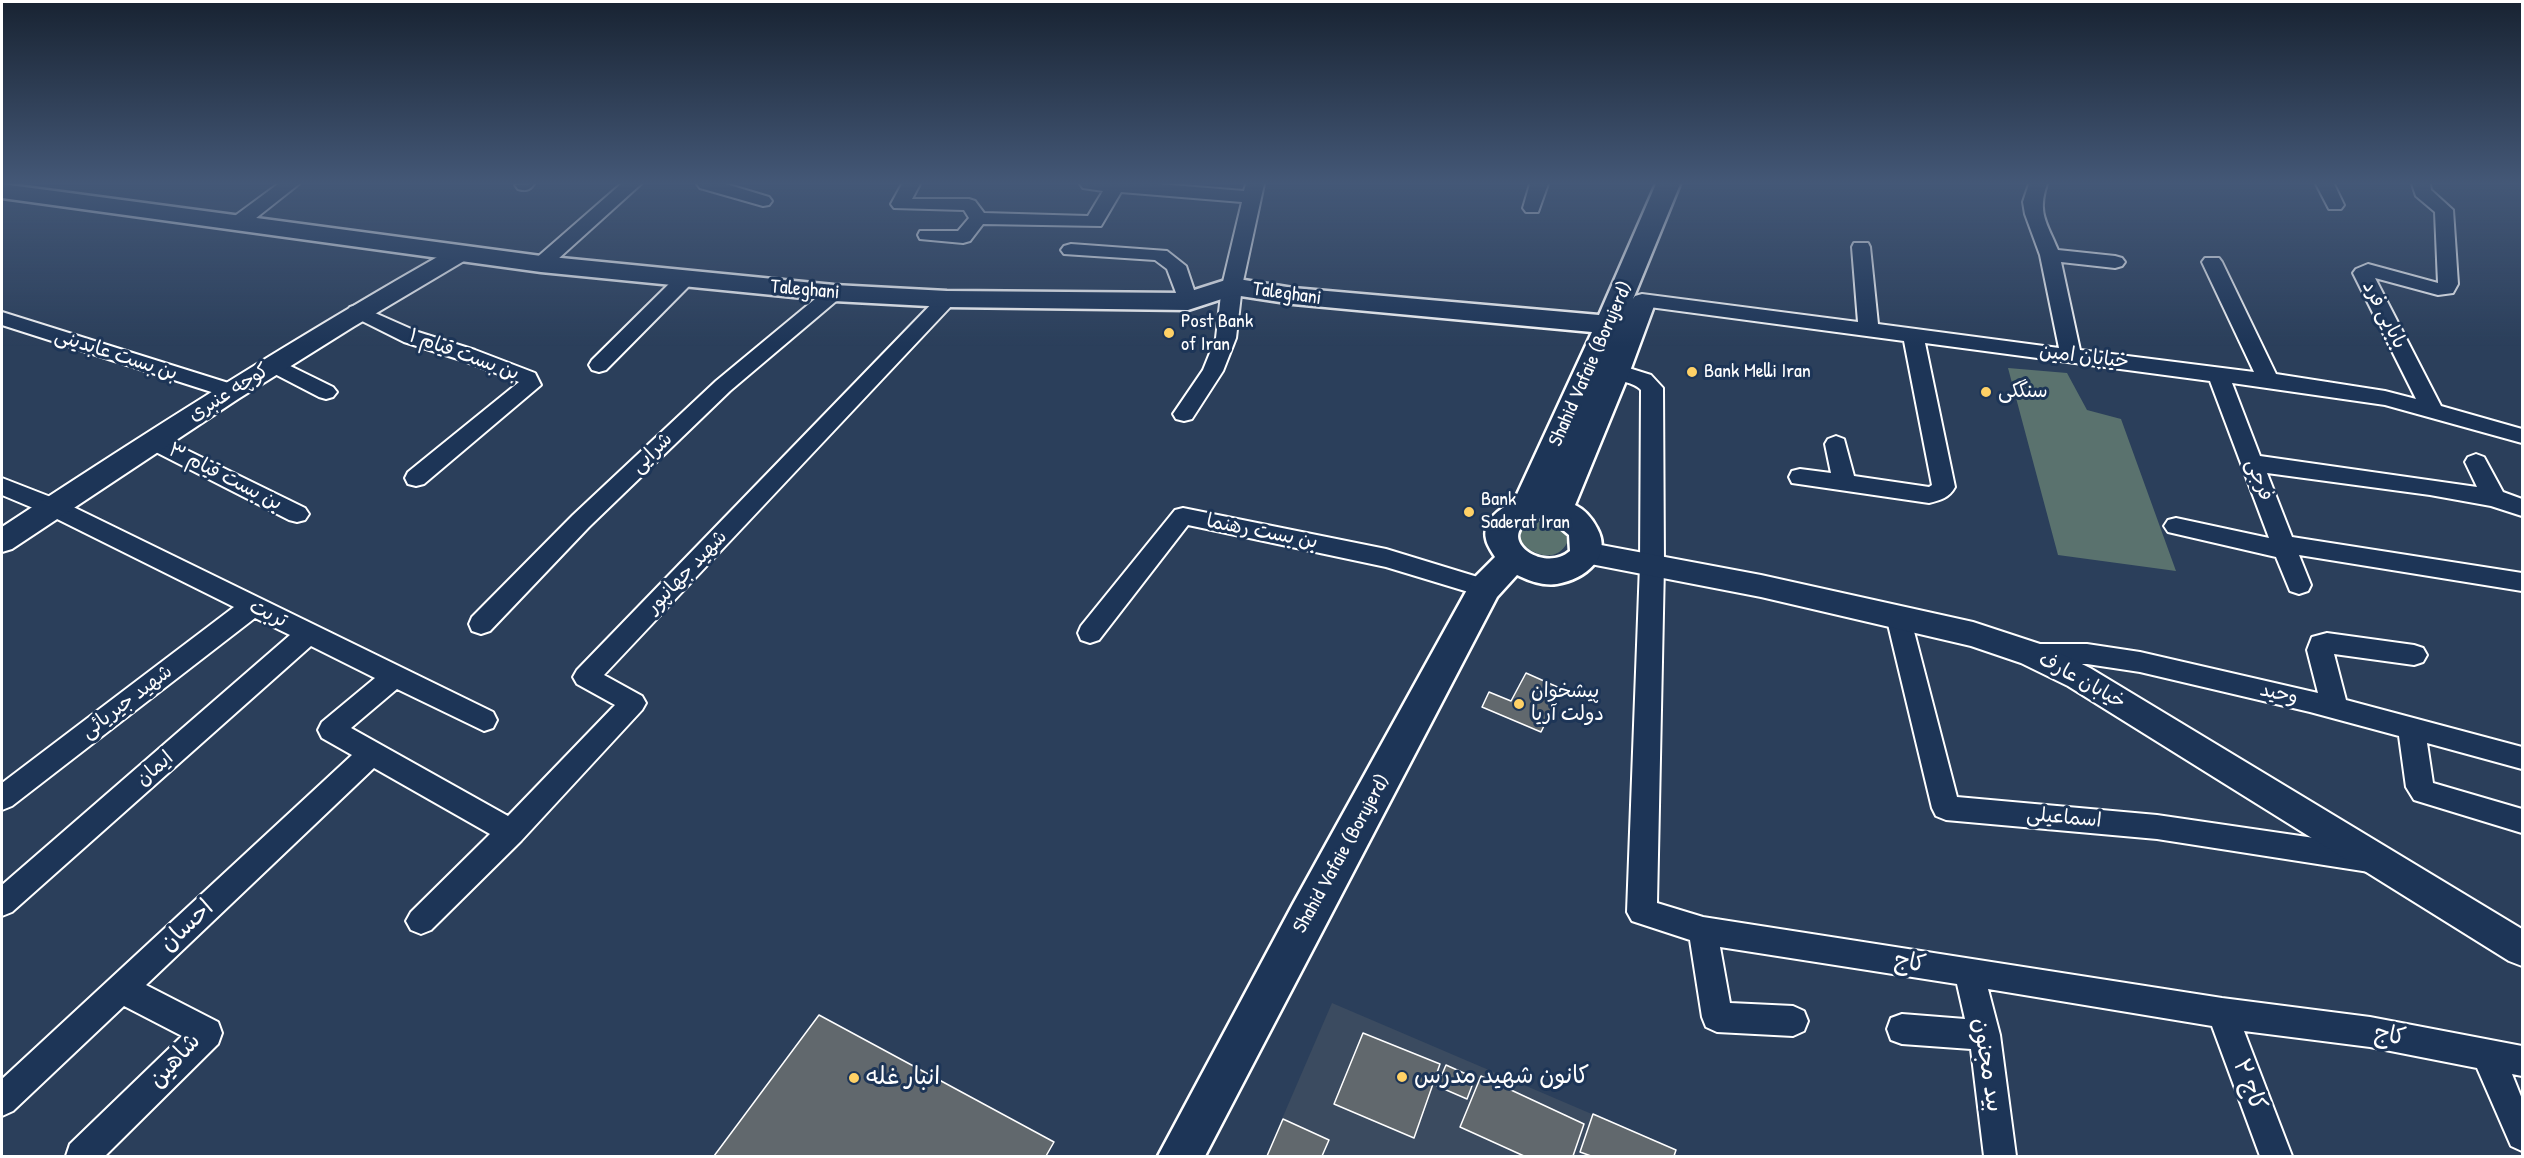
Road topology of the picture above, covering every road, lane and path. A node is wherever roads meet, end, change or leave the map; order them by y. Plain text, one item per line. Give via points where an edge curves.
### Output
1 (354, 238) edge
2 (571, 238) edge
3 (1242, 238) edge
4 (1645, 238) edge
5 (1667, 238) edge
6 (2043, 238) edge
7 (2446, 238) edge
8 (1861, 247) dead end
9 (1071, 250) dead end
10 (461, 253) junction
11 (2050, 255) junction
12 (2115, 262) dead end
13 (2212, 262) dead end
14 (541, 264) junction
15 (685, 279) junction
16 (1232, 286) junction
17 (834, 293) junction
18 (946, 299) junction
19 (1642, 300) junction
20 (1188, 302) junction
21 (357, 311) junction
22 (2, 318) edge
23 (1609, 325) junction
24 (1869, 331) junction
25 (1912, 336) junction
26 (2071, 355) junction
27 (274, 365) junction
28 (599, 365) dead end
29 (1616, 371) junction
30 (2218, 375) junction
31 (2268, 380) junction
32 (231, 391) junction
33 (326, 392) dead end
34 (2432, 410) junction
35 (1184, 414) dead end
36 (2523, 436) edge
37 (152, 441) junction
38 (1836, 444) dead end
39 (2252, 462) junction
40 (2476, 462) dead end
41 (1800, 477) dead end
42 (417, 478) dead end
43 (1844, 484) junction
44 (2, 486) edge
45 (2494, 498) junction
46 (53, 507) junction
47 (2523, 508) edge
48 (1541, 510) junction
49 (297, 514) dead end
50 (2176, 526) dead end
51 (2, 541) edge
52 (2285, 547) junction
53 (1585, 553) junction
54 (1513, 559) junction
55 (1652, 565) junction
56 (2523, 582) edge
57 (2300, 585) dead end
58 (1485, 588) junction
59 (252, 607) junction
60 (1898, 616) junction
61 (481, 624) dead end
62 (1090, 633) dead end
63 (308, 634) junction
64 (2032, 654) junction
65 (2414, 655) dead end
66 (394, 676) junction
67 (2335, 708) junction
68 (483, 720) dead end
69 (2411, 728) junction
70 (373, 752) junction
71 (2523, 758) edge
72 (2, 798) edge
73 (2523, 821) edge
74 (511, 832) junction
75 (2377, 860) junction
76 (2, 903) edge
77 (421, 921) dead end
78 (1703, 931) junction
79 (2523, 949) edge
80 (1969, 974) junction
81 (121, 987) junction
82 (2222, 1013) junction
83 (1792, 1021) dead end
84 (1902, 1029) dead end
85 (1985, 1035) junction
86 (2487, 1054) junction
87 (2523, 1061) edge
88 (2, 1100) edge
89 (2523, 1135) edge
90 (82, 1156) edge
91 (1181, 1156) edge
92 (2000, 1156) edge
93 (2276, 1156) edge

1 - 10 main road, Taleghani
2 - 14 street
3 - 16 street
4 - 23 main road, Shahid Vafaie (Borujerd)
5 - 19 main road, Shahid Vafaie (Borujerd)
6 - 11 street
7 - 34 street, بابایی فرد via 2446,289 2368,270 2363,273
8 - 24 street
9 - 20 street via 1160,255 1176,266
10 - 14 main road, Taleghani
10 - 21 street, کوچه عنبری
11 - 12 street
11 - 26 street
13 - 31 street
14 - 15 main road, Taleghani
15 - 17 main road, Taleghani
15 - 28 street
16 - 20 main road, Taleghani
16 - 23 main road, Taleghani via 1293,296
16 - 35 street via 1226,338 1213,371
17 - 18 main road, Taleghani
17 - 61 street, شرایی via 723,386 581,521
18 - 20 main road, Taleghani
18 - 74 street, شهید جهانپور via 586,677 633,703
19 - 24 street, خیابان امین
19 - 29 main road, Shahid Vafaie (Borujerd)
21 - 27 street, کوچه عنبری
21 - 42 street, بن بست قیام ۱ via 411,337 528,378 530,385
22 - 32 street, بن بست عابدینی
23 - 48 main road, Shahid Vafaie (Borujerd)
24 - 25 street, خیابان امین
25 - 26 street, خیابان امین
25 - 43 street via 1944,487 1929,495
26 - 30 street, خیابان امین
27 - 32 street, کوچه عنبری
27 - 33 street
29 - 48 main road, Shahid Vafaie (Borujerd)
29 - 55 street via 1644,380 1652,388
30 - 31 street, خیابان امین
30 - 39 street, فرجی
31 - 34 street, خیابان امین via 2385,398
32 - 37 street, کوچه عنبری
34 - 36 street, خیابان امین
37 - 46 street, کوچه عنبری
37 - 49 street, بن بست قیام ۳
38 - 43 street
39 - 45 street
39 - 52 street, فرجی
40 - 45 street
41 - 43 street
44 - 46 street, تربت
45 - 47 street
46 - 51 street, کوچه عنبری
46 - 59 street, تربت
48 - 53 main road via 1574,519 1587,538
48 - 54 main road via 1511,515 1503,523 1502,544
50 - 52 street
52 - 56 street
52 - 57 street, فرجی
53 - 54 main road via 1573,566 1553,571 1532,569
53 - 55 street, خیابان عارف
54 - 58 main road, Shahid Vafaie (Borujerd)
55 - 60 street, خیابان عارف
55 - 78 street, کاج via 1642,912
58 - 62 street, بن بست رهنما via 1386,558 1183,516
58 - 91 main road, Shahid Vafaie (Borujerd)
59 - 63 street, تربت
59 - 72 street, شهید جیریائی
60 - 64 street, خیابان عارف via 1973,634
60 - 75 street, اسماعیلی via 1946,808 2157,827
63 - 66 street, تربت
63 - 76 street, ایمان
64 - 67 street, وحید via 2087,654 2140,662
64 - 75 street, خیابان عارف via 2109,695
65 - 67 street via 2321,644
66 - 68 street, تربت
66 - 70 street via 331,730
67 - 69 street, وحید
69 - 71 street, وحید
69 - 73 street via 2424,792
70 - 74 street
70 - 81 street, احسان
74 - 77 street, شهید جهانپور
75 - 79 street, خیابان عارف
78 - 80 street, کاج
78 - 83 street via 1717,1017
80 - 82 street, کاج
80 - 85 street, بید مجنون
81 - 88 street, احسان
81 - 90 street, شاهین via 207,1033
82 - 86 street, کاج via 2370,1032
82 - 93 street, کاج ۲
84 - 85 street
85 - 92 street, بید مجنون
86 - 87 street, کاج
86 - 89 street

